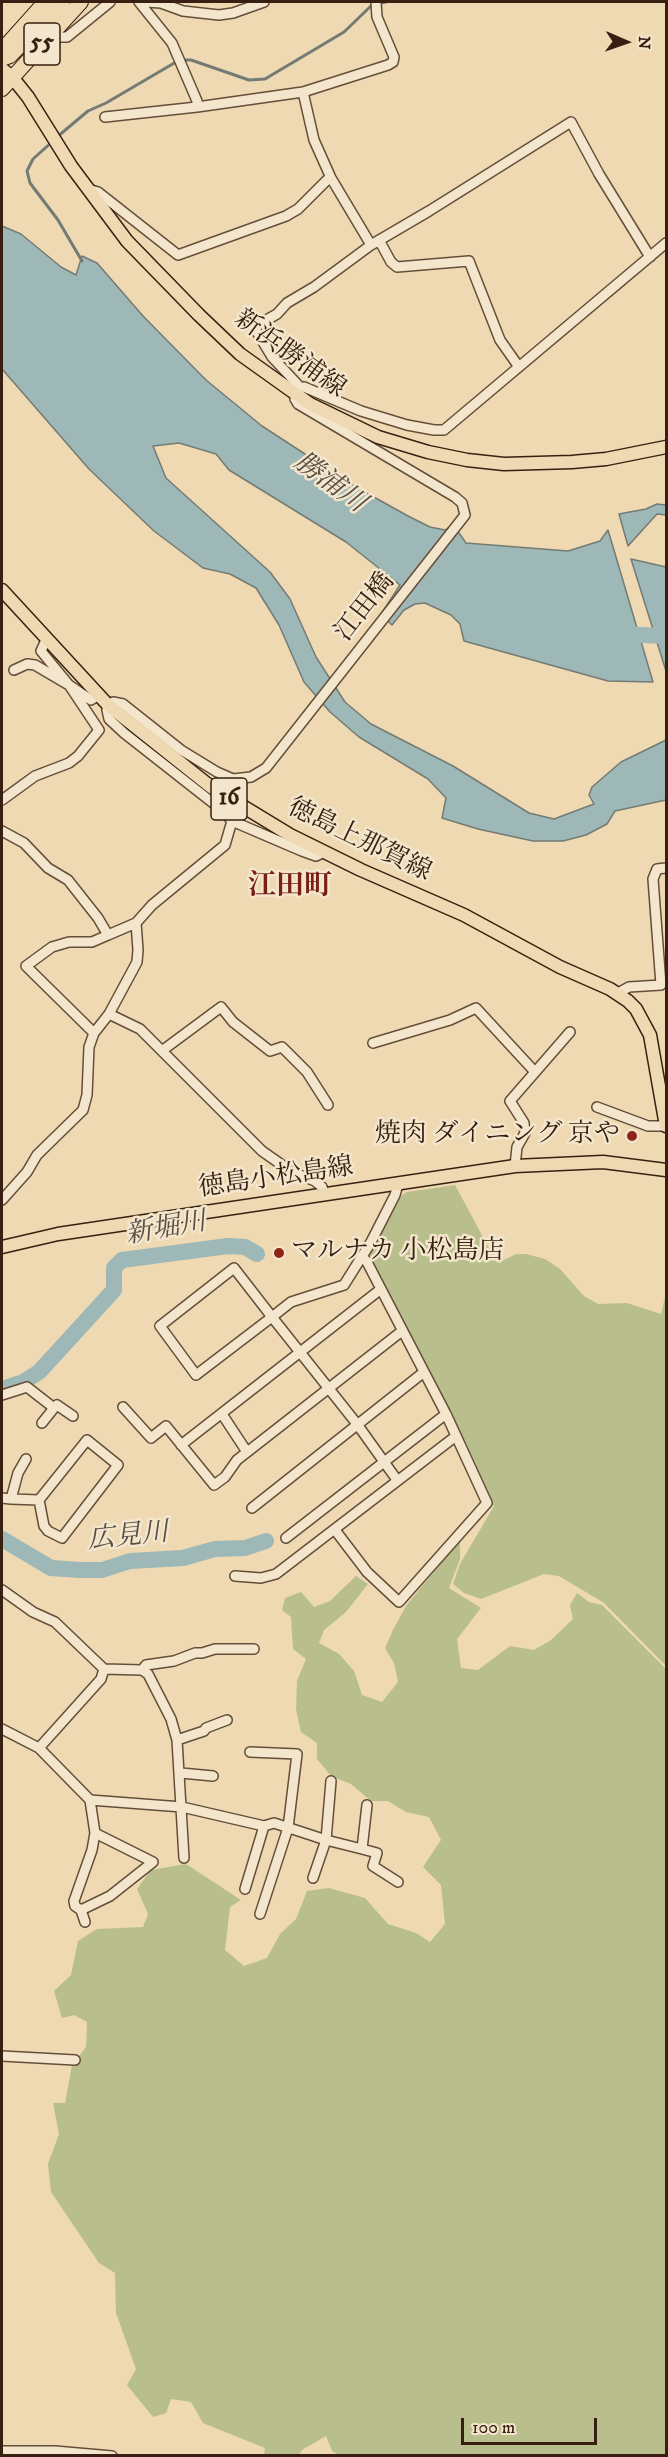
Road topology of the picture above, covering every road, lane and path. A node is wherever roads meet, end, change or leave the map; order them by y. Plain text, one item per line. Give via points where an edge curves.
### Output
1 (45, 2) edge
2 (63, 2) edge
3 (81, 2) edge
4 (110, 2) edge
5 (139, 2) edge
6 (146, 2) edge
7 (264, 2) edge
8 (376, 4) edge
9 (52, 32) junction
10 (2, 50) edge
11 (2, 59) edge
12 (5, 80) edge
13 (303, 92) junction
14 (197, 107) junction
15 (105, 117) dead end
16 (331, 178) junction
17 (88, 189) junction
18 (375, 242) junction
19 (666, 243) edge
20 (650, 257) junction
21 (519, 367) junction
22 (297, 390) junction
23 (666, 447) edge
24 (2, 590) edge
25 (46, 640) junction
26 (14, 670) dead end
27 (69, 685) junction
28 (99, 695) junction
29 (108, 705) junction
30 (2, 800) edge
31 (232, 821) junction
32 (2, 831) edge
33 (325, 852) junction
34 (666, 868) edge
35 (136, 923) junction
36 (108, 935) junction
37 (664, 984) edge
38 (618, 993) junction
39 (109, 1014) junction
40 (570, 1032) dead end
41 (94, 1033) junction
42 (373, 1043) dead end
43 (164, 1050) junction
44 (535, 1072) junction
45 (328, 1105) dead end
46 (597, 1107) dead end
47 (666, 1126) edge
48 (515, 1166) junction
49 (666, 1170) edge
50 (398, 1184) junction
51 (325, 1195) junction
52 (2, 1200) edge
53 (2, 1247) edge
54 (362, 1256) junction
55 (381, 1289) junction
56 (272, 1317) junction
57 (402, 1331) junction
58 (300, 1353) junction
59 (424, 1372) junction
60 (329, 1389) junction
61 (2, 1395) edge
62 (123, 1407) dead end
63 (54, 1408) junction
64 (222, 1414) junction
65 (446, 1414) junction
66 (73, 1416) dead end
67 (42, 1423) dead end
68 (357, 1424) junction
69 (456, 1436) junction
70 (182, 1445) junction
71 (247, 1452) junction
72 (26, 1459) dead end
73 (385, 1462) junction
74 (397, 1480) junction
75 (6, 1499) edge
76 (39, 1500) junction
77 (252, 1508) dead end
78 (334, 1530) junction
79 (286, 1538) dead end
80 (235, 1576) dead end
81 (2, 1590) edge
82 (254, 1649) dead end
83 (104, 1669) junction
84 (142, 1670) junction
85 (226, 1720) dead end
86 (2, 1729) edge
87 (177, 1740) junction
88 (39, 1748) junction
89 (250, 1752) dead end
90 (180, 1773) junction
91 (213, 1776) dead end
92 (331, 1781) dead end
93 (90, 1800) junction
94 (367, 1806) dead end
95 (182, 1807) junction
96 (264, 1826) junction
97 (288, 1828) junction
98 (94, 1833) junction
99 (326, 1840) junction
100 (362, 1849) junction
101 (184, 1858) dead end
102 (314, 1878) dead end
103 (398, 1882) dead end
104 (245, 1889) dead end
105 (81, 1910) junction
106 (260, 1914) dead end
107 (85, 1922) dead end
108 (2, 2056) edge
109 (75, 2060) dead end
110 (2, 2451) edge
111 (112, 2456) edge

1 - 10 highway, 55
2 - 11 highway via 15,51
3 - 9 highway, 55
4 - 9 street via 68,37
5 - 14 street via 172,43
6 - 7 street via 219,15
8 - 13 street via 393,62
9 - 12 highway, 55
12 - 17 main road, 新浜勝浦線 via 28,97
13 - 14 street
13 - 16 street via 314,140
14 - 15 street
16 - 17 street via 294,212 178,255 98,192
16 - 18 street
17 - 22 main road, 新浜勝浦線 via 127,242 199,315 240,354
18 - 20 street via 571,122
18 - 21 street via 397,267 469,261 500,340
18 - 22 street via 254,327
19 - 20 street
20 - 21 street
21 - 22 street via 444,430 384,418
22 - 23 main road, 新浜勝浦線 via 326,412 378,437 467,460 504,464 572,462
22 - 29 street, 江田橋 via 298,404 462,503 465,515 458,527 267,768 251,777 233,779 217,772 123,704
24 - 25 main road, 徳島上那賀線 / 16
25 - 27 street via 41,651
25 - 28 main road, 徳島上那賀線 / 16
26 - 27 street via 35,665
27 - 28 street via 91,700
27 - 30 street via 99,729 69,763 35,776
28 - 29 main road, 徳島上那賀線 / 16
29 - 31 street via 109,719
29 - 33 main road, 徳島上那賀線 / 16 via 212,788
31 - 33 street via 316,856
31 - 35 street via 225,845
32 - 36 street via 24,843 48,868 68,880
33 - 38 main road, 徳島上那賀線 / 16 via 464,915 560,967
34 - 37 street via 657,869 653,879
35 - 36 street
35 - 39 street via 136,962
36 - 41 street via 92,942 52,947 26,966
37 - 38 street via 629,987
38 - 47 main road, 徳島上那賀線 / 16 via 636,1009 650,1035
39 - 41 street
39 - 43 street via 140,1029
40 - 44 street
41 - 52 street via 83,1110 37,1155
42 - 44 street via 476,1008
43 - 45 street via 221,1007 233,1022 270,1051 282,1047 307,1072
43 - 51 street via 262,1151 292,1172 315,1181
44 - 48 street via 510,1101 524,1123 525,1133 516,1147
46 - 47 street via 648,1126
48 - 49 main road, 徳島小松島線 via 603,1162
48 - 50 main road, 徳島小松島線
50 - 51 main road, 徳島小松島線
50 - 54 street
51 - 53 main road, 徳島小松島線 via 58,1234
54 - 55 street
54 - 56 street via 344,1285 291,1302
55 - 57 street
55 - 58 street
56 - 56 street via 196,1375 160,1326 234,1268
56 - 58 street
57 - 59 street
57 - 60 street
58 - 60 street
58 - 64 street
59 - 65 street
59 - 68 street
60 - 68 street
60 - 71 street
61 - 63 street via 27,1387
62 - 70 street via 151,1438 166,1426
63 - 66 street via 57,1405
63 - 67 street
64 - 70 street
64 - 71 street
65 - 69 street
65 - 73 street
68 - 73 street
68 - 77 street
69 - 74 street
69 - 78 street via 487,1503 399,1602 367,1572
70 - 71 street via 214,1485
72 - 75 street
73 - 74 street
73 - 79 street
74 - 78 street
75 - 76 street
76 - 76 street via 44,1526 62,1538 118,1465 87,1440
78 - 80 street via 276,1574 261,1578
81 - 83 street via 55,1622
82 - 84 street via 215,1649 146,1665
83 - 84 street
83 - 88 street via 101,1679
84 - 87 street via 148,1674 171,1719
85 - 87 street
86 - 88 street
87 - 90 street
88 - 93 street
89 - 97 street via 297,1754
90 - 91 street
90 - 95 street
92 - 99 street
93 - 95 street
93 - 98 street
94 - 100 street
95 - 96 street
95 - 101 street
96 - 97 street via 274,1823
96 - 104 street
97 - 99 street
97 - 106 street
98 - 105 street via 74,1901
98 - 105 street via 153,1862 110,1896
99 - 100 street
99 - 102 street
100 - 103 street via 377,1853 373,1866
105 - 107 street
108 - 109 street
110 - 111 street

